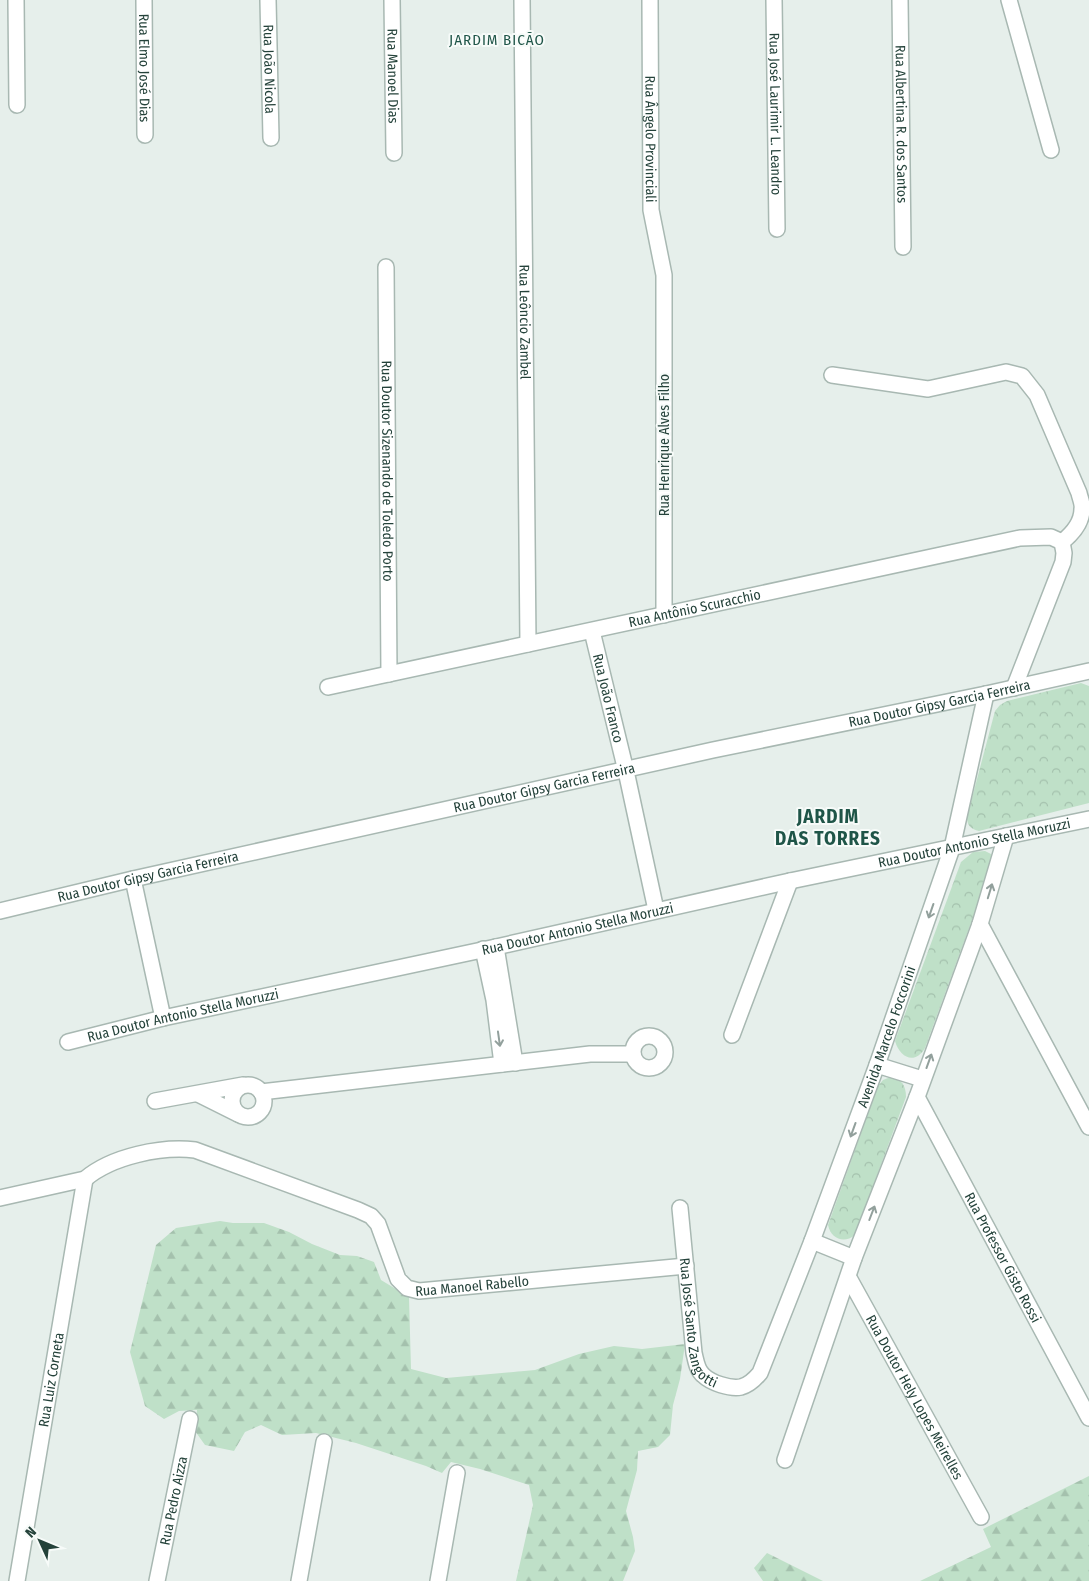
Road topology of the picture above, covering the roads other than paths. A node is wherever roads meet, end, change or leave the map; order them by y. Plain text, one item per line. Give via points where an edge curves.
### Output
1 (16, 0) edge
2 (144, 0) edge
3 (268, 0) edge
4 (392, 0) edge
5 (522, 0) edge
6 (650, 0) edge
7 (774, 0) edge
8 (900, 0) edge
9 (1010, 0) edge
10 (17, 105) dead end
11 (145, 135) dead end
12 (271, 138) dead end
13 (1051, 150) dead end
14 (394, 152) dead end
15 (776, 229) dead end
16 (903, 247) dead end
17 (386, 267) dead end
18 (664, 275) joint
19 (832, 375) dead end
20 (1062, 542) junction
21 (664, 615) junction
22 (592, 631) junction
23 (528, 644) junction
24 (1089, 671) edge
25 (389, 674) junction
26 (328, 687) dead end
27 (1014, 688) junction
28 (986, 694) junction
29 (626, 770) junction
30 (1088, 820) edge
31 (1006, 836) junction
32 (952, 848) junction
33 (133, 879) junction
34 (790, 881) junction
35 (656, 910) junction
36 (0, 911) edge
37 (980, 924) junction
38 (490, 948) junction
39 (163, 1018) junction
40 (732, 1035) dead end
41 (68, 1042) dead end
42 (633, 1054) dead end
43 (509, 1064) junction
44 (877, 1065) junction
45 (922, 1080) junction
46 (244, 1085) junction
47 (261, 1092) junction
48 (198, 1094) junction
49 (917, 1097) junction
50 (155, 1101) dead end
51 (238, 1114) junction
52 (1089, 1127) edge
53 (85, 1179) junction
54 (0, 1198) edge
55 (680, 1208) dead end
56 (812, 1241) junction
57 (854, 1258) junction
58 (686, 1266) junction
59 (848, 1278) junction
60 (760, 1373) joint
61 (1089, 1418) edge
62 (190, 1419) dead end
63 (324, 1442) dead end
64 (786, 1460) dead end
65 (457, 1473) dead end
66 (981, 1517) dead end
67 (17, 1581) edge
68 (157, 1581) edge
69 (299, 1581) edge
70 (438, 1581) edge

1 - 10 street
2 - 11 street, Rua Elmo José Dias
3 - 12 street, Rua João Nicola
4 - 14 street, Rua Manoel Dias
5 - 23 street, Rua Leôncio Zambel
6 - 18 street, Rua Ângelo Provinciali via 651,210
7 - 15 street, Rua José Laurimir L. Leandro
8 - 16 street, Rua Albertina R. dos Santos
9 - 13 street
17 - 25 street, Rua Doutor Sizenando de Toledo Porto
18 - 21 street, Rua Henrique Alves Filho
19 - 20 street via 928,389 1006,372 1022,376 1037,395 1079,493 1082,509 1079,520 1072,534
20 - 21 street, Rua Antônio Scuracchio via 1051,537 1020,538
20 - 27 street via 1063,562
21 - 22 street, Rua Antônio Scuracchio
22 - 23 street, Rua Antônio Scuracchio
22 - 29 street, Rua João Franco
23 - 25 street, Rua Antônio Scuracchio
24 - 27 street, Rua Doutor Gipsy Garcia Ferreira
25 - 26 street, Rua Antônio Scuracchio
27 - 28 street, Rua Doutor Gipsy Garcia Ferreira
28 - 29 street, Rua Doutor Gipsy Garcia Ferreira
28 - 32 street, Avenida Marcelo Foccorini
29 - 33 street, Rua Doutor Gipsy Garcia Ferreira
29 - 35 street, Rua João Franco
30 - 31 street, Rua Doutor Antonio Stella Moruzzi
31 - 32 street, Rua Doutor Antonio Stella Moruzzi
37 -> 31 street
32 - 34 street, Rua Doutor Antonio Stella Moruzzi
32 -> 44 street, Avenida Marcelo Foccorini
33 - 36 street, Rua Doutor Gipsy Garcia Ferreira
33 - 39 street
34 - 35 street, Rua Doutor Antonio Stella Moruzzi
34 - 40 street
35 - 38 street, Rua Doutor Antonio Stella Moruzzi
45 -> 37 street
37 - 52 street
38 - 39 street, Rua Doutor Antonio Stella Moruzzi
38 - 43 street via 494,1000
39 - 41 street, Rua Doutor Antonio Stella Moruzzi
42 - 43 street via 590,1054
43 - 47 street
44 - 45 street
44 -> 56 street, Avenida Marcelo Foccorini
45 - 49 street
46 - 47 street via 251,1085
46 - 48 street
46 - 51 street via 232,1098
47 - 51 street via 263,1105 260,1111 250,1117
48 - 50 street
48 - 51 street
57 -> 49 street
49 - 61 street, Rua Professor Gisto Rossi
53 - 54 street, Rua Manoel Rabello
53 - 58 street, Rua Manoel Rabello via 96,1170 118,1161 165,1149 195,1150 371,1216 378,1224 398,1279 407,1288 419,1291
53 - 67 street, Rua Luiz Corneta
55 - 58 street, Rua José Santo Zangotti
56 - 57 street
56 - 60 street, Avenida Marcelo Foccorini
57 - 59 street
58 - 60 street, Rua José Santo Zangotti via 694,1353 702,1375 720,1384 740,1387
59 - 64 street
59 - 66 street, Rua Doutor Hely Lopes Meirelles
62 - 68 street, Rua Pedro Aizza
63 - 69 street
65 - 70 street

